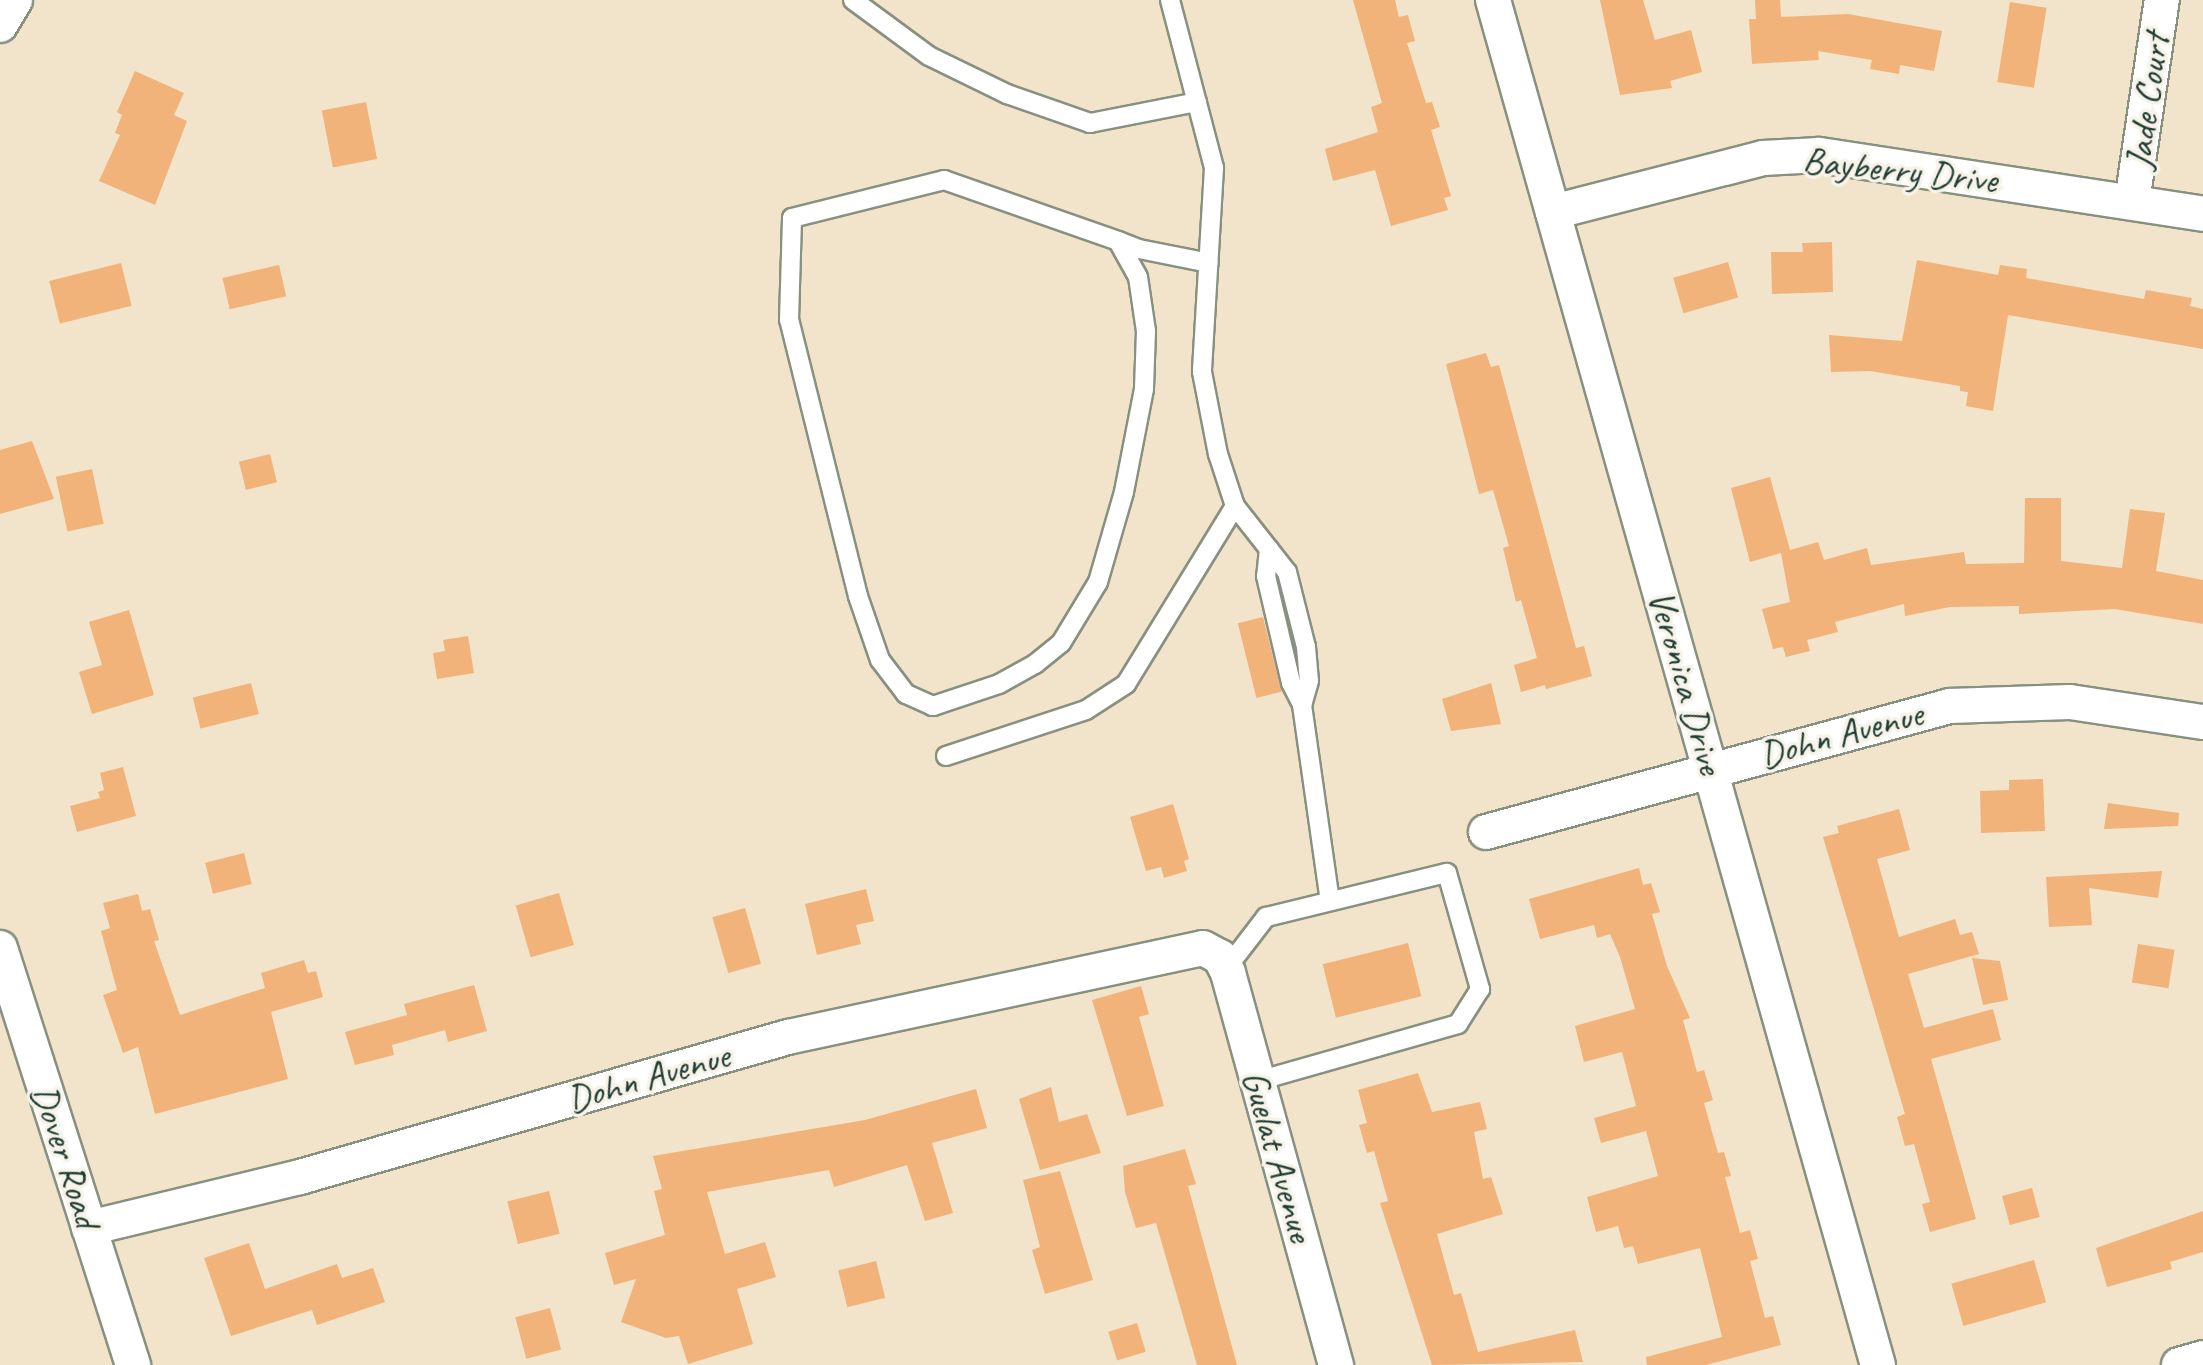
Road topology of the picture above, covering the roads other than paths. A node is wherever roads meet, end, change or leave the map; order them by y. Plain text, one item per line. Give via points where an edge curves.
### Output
1 (15, 0) edge
2 (853, 0) edge
3 (1170, 0) edge
4 (1493, 0) edge
5 (2162, 0) edge
6 (0, 25) edge
7 (1197, 102) junction
8 (2132, 202) junction
9 (1553, 212) junction
10 (2203, 214) edge
11 (1118, 241) junction
12 (1209, 263) junction
13 (1235, 506) junction
14 (2203, 722) edge
15 (946, 756) dead end
16 (1711, 769) junction
17 (1486, 832) dead end
18 (1330, 901) junction
19 (0, 948) edge
20 (1219, 960) junction
21 (1258, 1081) junction
22 (89, 1228) junction
23 (2203, 1358) edge
24 (133, 1365) edge
25 (1336, 1365) edge
26 (1878, 1365) edge
27 (2179, 1365) edge

1 - 6 street
2 - 7 lane via 929,56 1007,94 1090,123
3 - 7 lane
4 - 9 street, Veronica Drive
5 - 8 street, Jade Court
7 - 12 lane via 1214,168
8 - 9 street, Bayberry Drive via 1819,155 1763,158
8 - 10 street, Bayberry Drive
9 - 16 street, Veronica Drive
11 - 11 lane via 944,180 792,218 789,320 858,596 880,660 906,694 933,706 999,684 1035,664 1061,643 1098,582 1124,492 1144,389 1146,331 1138,277
11 - 12 lane
12 - 13 lane via 1202,372 1218,454
13 - 15 lane via 1126,684 1086,710
13 - 18 lane via 1287,572 1306,647 1309,681 1302,705
14 - 16 street, Dohn Avenue via 2070,702 1949,706
16 - 17 street, Dohn Avenue
16 - 26 street, Veronica Drive
18 - 20 lane via 1266,917
18 - 21 lane via 1447,873 1480,989 1458,1024
19 - 22 street, Dover Road
20 - 21 street, Guelat Avenue
20 - 22 street, Dohn Avenue via 1184,949 788,1037 300,1177
21 - 25 street, Guelat Avenue
22 - 24 street, Dover Road
23 - 27 street

